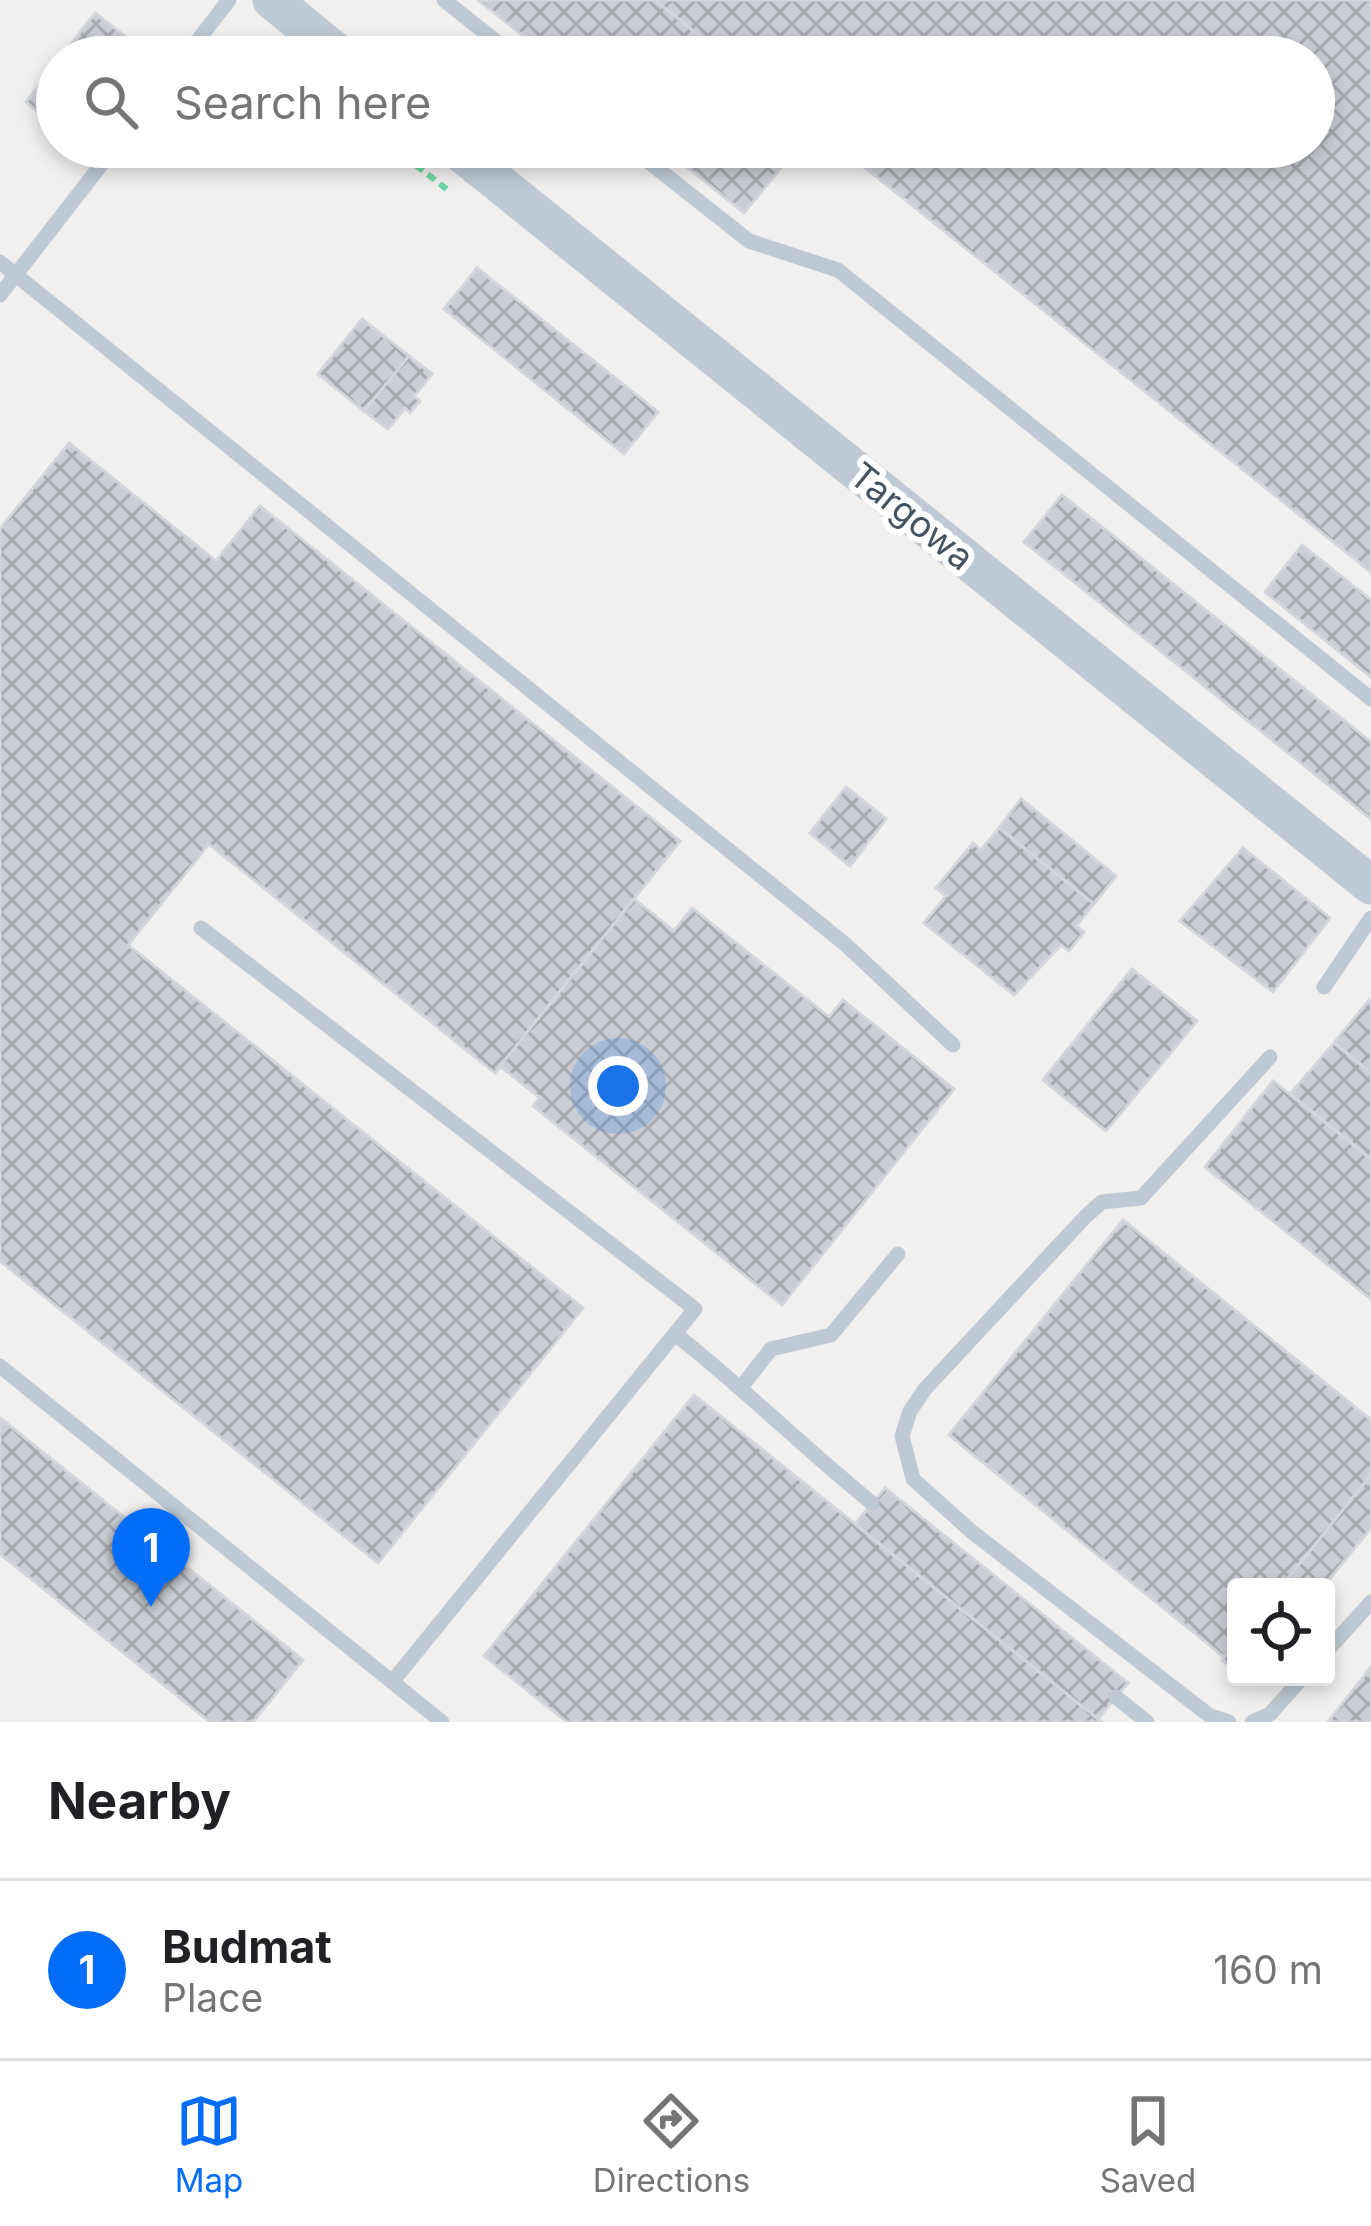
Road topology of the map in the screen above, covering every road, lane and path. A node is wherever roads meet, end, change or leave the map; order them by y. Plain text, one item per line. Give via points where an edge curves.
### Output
1 (229, 0) edge
2 (272, 0) edge
3 (444, 0) edge
4 (201, 36) edge
5 (316, 36) edge
6 (489, 36) edge
7 (99, 168) edge
8 (480, 168) edge
9 (656, 168) edge
10 (0, 262) edge
11 (16, 275) junction
12 (0, 296) edge
13 (1371, 699) edge
14 (1371, 885) edge
15 (1371, 918) edge
16 (201, 928) dead end
17 (1324, 987) dead end
18 (953, 1045) dead end
19 (1270, 1057) dead end
20 (898, 1254) dead end
21 (675, 1334) junction
22 (0, 1366) edge
23 (742, 1386) junction
24 (872, 1503) dead end
25 (1371, 1602) edge
26 (1335, 1642) edge
27 (392, 1682) junction
28 (1295, 1686) edge
29 (1116, 1697) dead end
30 (442, 1722) edge
31 (1147, 1722) edge
32 (1229, 1722) edge
33 (1252, 1722) edge

1 - 4 lane
2 - 5 street
3 - 6 lane
7 - 11 lane
8 - 14 street, Targowa
9 - 13 lane via 749,242 838,270
10 - 11 lane
11 - 12 lane
11 - 18 lane via 845,944
15 - 17 lane
16 - 21 lane via 695,1309
19 - 32 lane via 1141,1198 1102,1202 1086,1216 926,1389 902,1436 913,1479 972,1532 1210,1716
20 - 23 lane via 831,1335 771,1348
21 - 23 lane
21 - 27 lane
22 - 27 lane
23 - 24 lane via 786,1434
25 - 26 lane
27 - 30 lane
28 - 33 lane
29 - 31 lane

